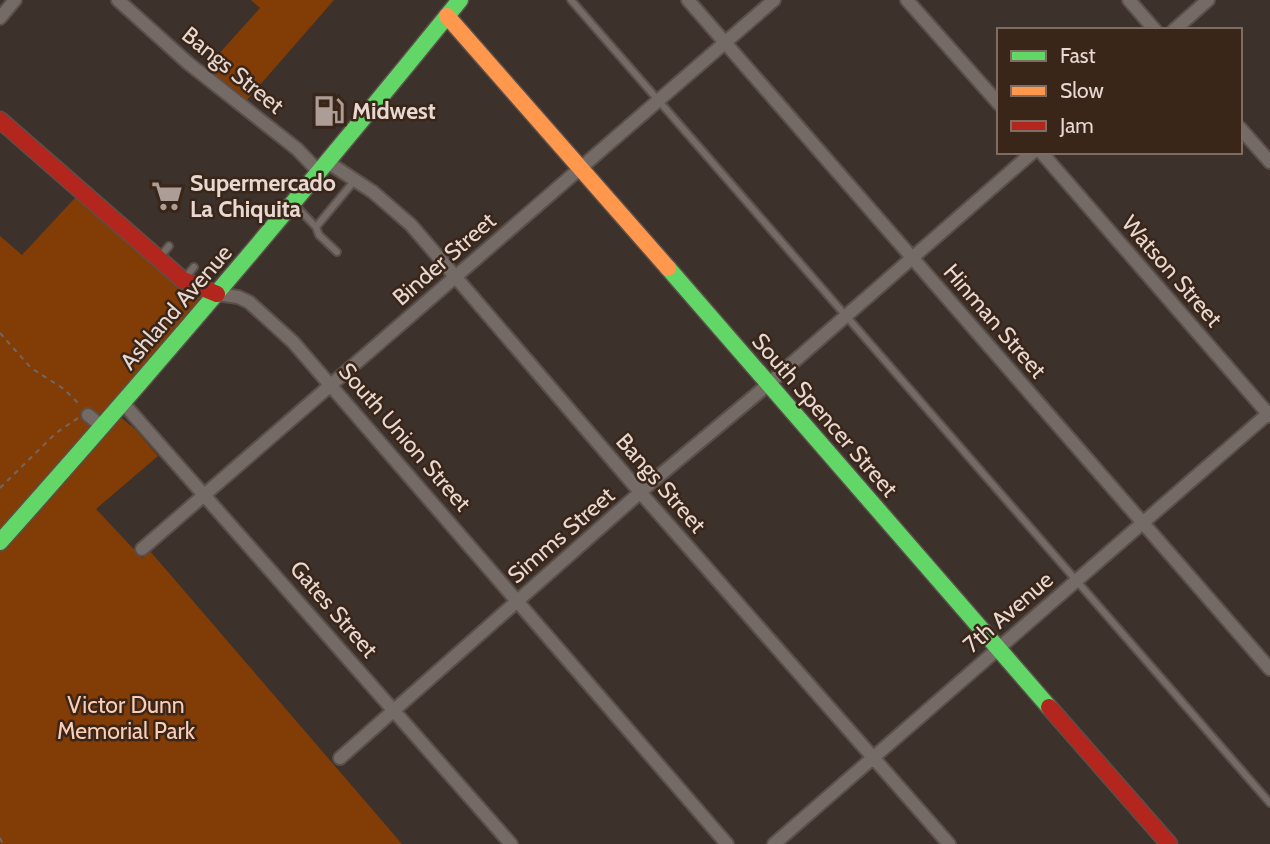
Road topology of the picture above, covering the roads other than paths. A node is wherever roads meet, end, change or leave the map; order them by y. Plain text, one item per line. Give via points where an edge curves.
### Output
1 (15, 0) edge
2 (118, 0) edge
3 (460, 0) edge
4 (571, 0) edge
5 (688, 0) edge
6 (774, 0) edge
7 (907, 0) edge
8 (1129, 0) edge
9 (1208, 0) edge
10 (447, 16) junction
11 (0, 19) edge
12 (1152, 28) edge
13 (1176, 28) edge
14 (724, 42) junction
15 (658, 101) junction
16 (997, 102) edge
17 (0, 120) edge
18 (1242, 130) edge
19 (1031, 154) edge
20 (1043, 154) edge
21 (1270, 162) edge
22 (581, 167) junction
23 (325, 168) junction
24 (355, 180) junction
25 (294, 204) junction
26 (316, 227) junction
27 (337, 252) dead end
28 (913, 257) junction
29 (194, 267) dead end
30 (455, 278) junction
31 (183, 280) junction
32 (217, 294) junction
33 (846, 316) junction
34 (768, 384) junction
35 (331, 386) junction
36 (123, 403) junction
37 (1269, 414) edge
38 (87, 415) road end
39 (103, 427) junction
40 (640, 492) junction
41 (205, 495) junction
42 (1142, 524) junction
43 (0, 541) edge
44 (142, 549) dead end
45 (1077, 580) junction
46 (518, 601) junction
47 (997, 648) junction
48 (1270, 669) edge
49 (394, 710) junction
50 (873, 757) junction
51 (340, 758) dead end
52 (1270, 803) edge
53 (511, 844) edge
54 (726, 844) edge
55 (774, 844) edge
56 (949, 844) edge
57 (1169, 844) edge

1 - 11 street
2 - 23 street, Bangs Street via 294,152
3 - 10 street, Ashland Avenue
4 - 15 lane
5 - 14 street, Hinman Street
6 - 14 street, Binder Street
7 - 16 street
8 - 12 street
9 - 13 street
10 - 22 street, South Spencer Street
10 - 23 street, Ashland Avenue
14 - 15 street, Binder Street
14 - 28 street, Hinman Street
15 - 22 street, Binder Street
15 - 33 lane
17 - 31 street, South Union Street via 164,252
18 - 21 street
19 - 28 street, Simms Street
20 - 37 street, Watson Street
22 - 30 street, Binder Street
22 - 34 street, South Spencer Street
23 - 24 street, Bangs Street
23 - 25 street, Ashland Avenue
24 - 26 lane
24 - 30 street, Bangs Street via 392,207
25 - 26 lane
25 - 32 street, Ashland Avenue
26 - 27 lane
28 - 33 street, Simms Street
28 - 42 street, Hinman Street
29 - 31 lane
30 - 35 street, Binder Street
30 - 40 street, Bangs Street
31 - 32 street, South Union Street
32 - 35 street, South Union Street via 249,302 293,342
32 - 36 street, Ashland Avenue
33 - 34 street, Simms Street
33 - 45 lane
34 - 40 street, Simms Street
34 - 47 street, South Spencer Street
35 - 41 street, Binder Street
35 - 46 street, South Union Street
36 - 39 street, Ashland Avenue
36 - 41 street, Gates Street
37 - 42 street, 7th Avenue
38 - 39 street
39 - 43 street, Ashland Avenue
40 - 46 street, Simms Street
40 - 50 street, Bangs Street
41 - 44 street, Binder Street
41 - 49 street, Gates Street
42 - 45 street, 7th Avenue
42 - 48 street, Hinman Street
45 - 47 street, 7th Avenue
45 - 52 lane
46 - 49 street, Simms Street
46 - 54 street, South Union Street
47 - 50 street, 7th Avenue
47 - 57 street, South Spencer Street
49 - 51 street, Simms Street
49 - 53 street, Gates Street
50 - 55 street, 7th Avenue
50 - 56 street, Bangs Street

